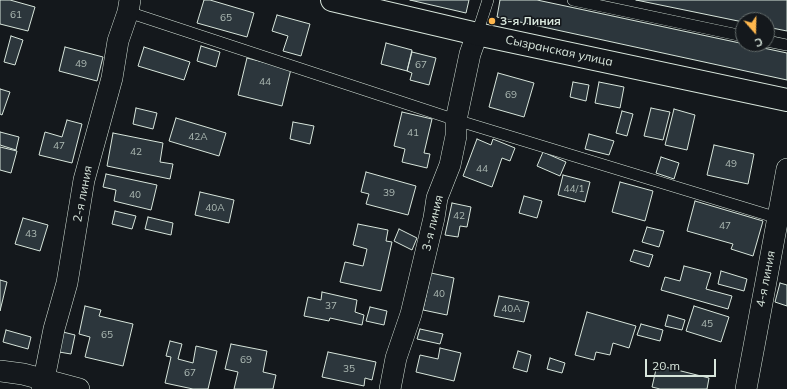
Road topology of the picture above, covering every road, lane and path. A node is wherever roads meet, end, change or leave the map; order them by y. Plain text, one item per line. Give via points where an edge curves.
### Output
1 (332, 0) edge
2 (488, 0) edge
3 (573, 0) edge
4 (129, 6) edge
5 (477, 34) junction
6 (735, 34) edge
7 (775, 43) edge
8 (787, 45) edge
9 (787, 100) edge
10 (456, 120) junction
11 (787, 168) edge
12 (782, 219) edge
13 (0, 372) edge
14 (44, 384) edge
15 (79, 389) edge
16 (390, 389) edge
17 (746, 389) edge

1 - 5 street, Сызранская улица
2 - 5 lane
3 - 6 lane
4 - 10 lane
4 - 14 street, 2-я линия via 84,180 67,283 54,328
5 - 9 street, Сызранская улица
5 - 10 street, 3-я линия via 470,54
7 - 8 lane
10 - 12 lane
10 - 16 street, 3-я линия via 456,136 450,165 437,198 411,314 396,358
11 - 12 street, 4-я линия
12 - 17 street, 4-я линия
13 - 14 street via 23,374
14 - 15 street

